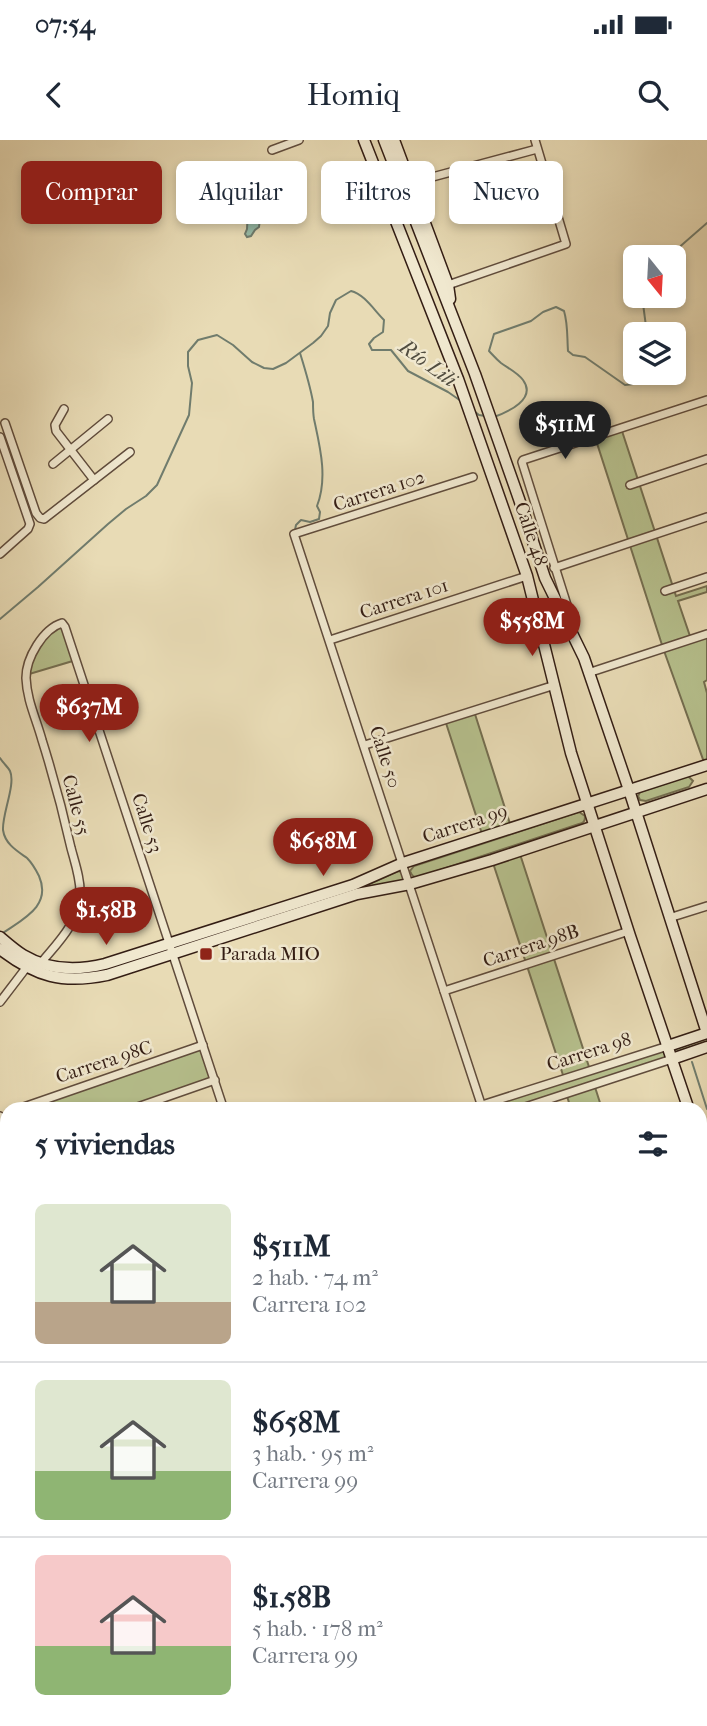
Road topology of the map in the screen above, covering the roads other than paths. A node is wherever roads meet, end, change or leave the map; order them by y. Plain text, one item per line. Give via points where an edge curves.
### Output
1 (299, 140) edge
2 (364, 140) edge
3 (384, 140) edge
4 (394, 140) edge
5 (535, 140) edge
6 (537, 149) junction
7 (272, 150) dead end
8 (402, 161) edge
9 (435, 176) edge
10 (425, 224) edge
11 (448, 285) junction
12 (456, 327) junction
13 (707, 400) edge
14 (64, 410) dead end
15 (108, 419) dead end
16 (0, 430) edge
17 (0, 437) edge
18 (71, 450) junction
19 (131, 452) dead end
20 (707, 459) edge
21 (53, 464) dead end
22 (473, 477) dead end
23 (94, 480) junction
24 (630, 485) dead end
25 (707, 517) edge
26 (294, 534) joint
27 (0, 554) edge
28 (554, 568) junction
29 (527, 576) junction
30 (707, 577) edge
31 (665, 591) dead end
32 (65, 627) joint
33 (707, 634) edge
34 (330, 640) junction
35 (584, 658) junction
36 (588, 673) junction
37 (555, 685) junction
38 (365, 745) junction
39 (704, 766) edge
40 (707, 789) edge
41 (629, 790) junction
42 (588, 803) junction
43 (636, 813) junction
44 (595, 826) junction
45 (403, 863) junction
46 (410, 884) junction
47 (707, 906) edge
48 (669, 918) junction
49 (629, 931) junction
50 (0, 937) edge
51 (172, 949) junction
52 (6, 950) edge
53 (41, 963) junction
54 (26, 968) junction
55 (444, 991) junction
56 (0, 1002) edge
57 (707, 1033) edge
58 (204, 1045) junction
59 (667, 1046) junction
60 (707, 1047) edge
61 (672, 1059) junction
62 (215, 1080) junction
63 (38, 1102) edge
64 (152, 1102) edge
65 (222, 1102) edge
66 (480, 1102) edge
67 (497, 1102) edge
68 (540, 1102) edge
69 (685, 1102) edge

1 - 7 street
2 - 29 main road, Calle 48 via 441,334
3 - 12 main road, Calle 48
4 - 8 main road
5 - 6 street
6 - 9 street
6 - 11 street via 566,244
10 - 11 main road
11 - 12 main road
12 - 35 main road, Calle 48 via 545,578
13 - 28 street, Calle 48 via 522,462
14 - 18 street via 56,431
15 - 18 street
16 - 23 street via 5,423 40,518
17 - 27 street via 30,524
18 - 21 street
18 - 23 street
19 - 23 street
20 - 24 street
22 - 26 street, Carrera 102
25 - 28 street
26 - 34 street, Calle 50
28 - 35 street, Calle 48
29 - 34 street, Carrera 101
29 - 37 main road, Calle 48
30 - 31 street
32 - 51 street, Calle 53
32 - 53 street, Calle 55 via 62,623 54,626 40,641 26,675 28,698 55,785 80,892 71,927
33 - 36 street
34 - 38 street, Calle 50
35 - 36 main road, Calle 48
36 - 41 main road, Calle 48
37 - 38 street
37 - 42 main road, Calle 48
38 - 45 street, Calle 50
39 - 40 main road via 696,772 696,781
39 - 41 main road, Carrera 99
40 - 43 main road, Carrera 99
41 - 42 main road, Carrera 99
41 - 43 main road, Calle 48
42 - 44 main road, Calle 48
42 - 45 main road, Carrera 99
43 - 44 main road, Carrera 99
43 - 48 main road, Calle 48
44 - 46 main road, Carrera 99
44 - 49 main road, Calle 48
45 - 46 street, Calle 50
45 - 51 main road, Carrera 99
46 - 51 main road, Carrera 99 via 357,894
46 - 55 street, Calle 50
47 - 48 street
48 - 57 main road, Calle 48
49 - 55 street, Carrera 98B
49 - 59 main road, Calle 48
50 - 52 main road, Carrera 99
51 - 53 main road, Carrera 99 via 91,967
51 - 54 main road, Carrera 99 via 93,978 63,978
51 - 58 street, Calle 53
52 - 53 main road, Carrera 99
52 - 54 main road, Carrera 99
54 - 56 street
55 - 66 street, Calle 50
57 - 59 main road, Carrera 98
58 - 62 street, Calle 53
58 - 63 street, Carrera 98C
59 - 61 main road, Calle 48
59 - 67 street, Carrera 98
60 - 61 main road, Carrera 98
61 - 68 street, Carrera 98
61 - 69 main road, Calle 48
62 - 64 street
62 - 65 street, Calle 53

